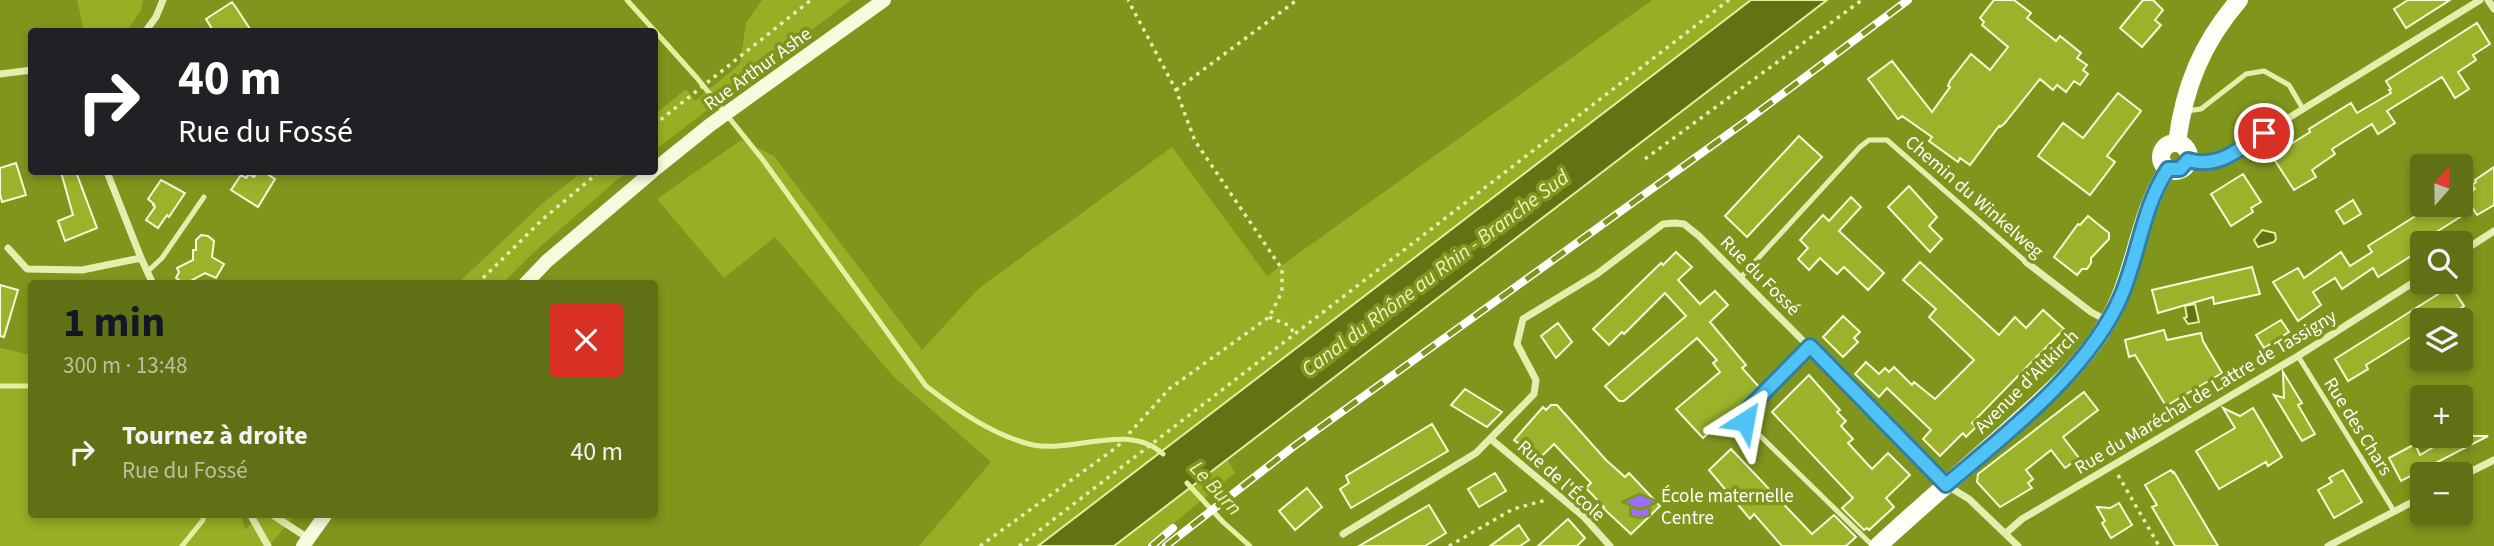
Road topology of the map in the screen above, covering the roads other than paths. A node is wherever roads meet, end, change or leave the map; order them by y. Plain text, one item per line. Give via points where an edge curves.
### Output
1 (163, 0) edge
2 (884, 0) edge
3 (2239, 0) edge
4 (2480, 0) edge
5 (2488, 0) edge
6 (2494, 9) edge
7 (148, 28) edge
8 (28, 70) edge
9 (0, 74) edge
10 (2303, 109) junction
11 (2183, 111) junction
12 (2177, 144) junction
13 (2188, 160) junction
14 (658, 167) edge
15 (2168, 169) junction
16 (108, 175) edge
17 (648, 175) edge
18 (204, 197) dead end
19 (2494, 231) edge
20 (2473, 245) edge
21 (8, 248) dead end
22 (141, 258) junction
23 (2026, 262) joint
24 (147, 272) junction
25 (1741, 277) junction
26 (151, 280) edge
27 (529, 280) edge
28 (2410, 285) edge
29 (2108, 321) junction
30 (1810, 346) junction
31 (2298, 356) junction
32 (1492, 440) junction
33 (2494, 460) edge
34 (2473, 470) edge
35 (1946, 485) junction
36 (2410, 503) edge
37 (2394, 511) junction
38 (252, 518) edge
39 (276, 518) edge
40 (323, 518) edge
41 (2006, 533) junction
42 (1343, 534) dead end
43 (305, 542) edge
44 (268, 546) edge
45 (1610, 546) edge
46 (1876, 546) edge
47 (2018, 546) edge
48 (2328, 546) edge

1 - 7 street
2 - 14 main road, Rue Arthur Ashe
3 - 11 main road, Avenue d'Altkirch via 2207,43 2194,69
4 - 10 street
5 - 6 street
8 - 9 street
10 - 11 lane via 2289,85 2264,71 2246,74 2201,109
10 - 13 street via 2217,162
11 - 12 main road, Avenue d'Altkirch
12 - 13 main road via 2187,151
12 - 15 main road, Avenue d'Altkirch via 2165,146 2161,154
13 - 15 main road via 2180,169
15 - 29 main road, Avenue d'Altkirch via 2150,205 2122,294
16 - 22 street
17 - 27 main road, Rue Arthur Ashe
18 - 24 lane
19 - 20 street
21 - 22 street via 27,269 82,271
22 - 24 street
23 - 25 lane, Chemin du Winkelweg via 1887,140 1869,140
23 - 29 street, Chemin du Winkelweg
24 - 26 street
25 - 30 street, Rue du Fossé
25 - 32 street, Rue du Fossé via 1690,227 1663,224 1597,274 1523,319 1517,344 1536,380 1534,394
28 - 31 street, Rue du Maréchal de Lattre de Tassigny
29 - 35 main road, Avenue d'Altkirch via 2085,356 2048,394
30 - 35 street, Rue du Fossé
30 - 46 lane via 1745,412 1745,421
31 - 37 lane, Rue des Chars
31 - 41 street, Rue du Maréchal de Lattre de Tassigny via 2112,464
32 - 42 street
32 - 45 street, Rue de l'École via 1583,516
33 - 34 street
35 - 41 street, Rue du Fossé
35 - 46 main road, Avenue d'Altkirch
36 - 37 street
37 - 48 street
38 - 44 street
39 - 43 street
40 - 43 main road
41 - 47 street, Rue du Fossé

